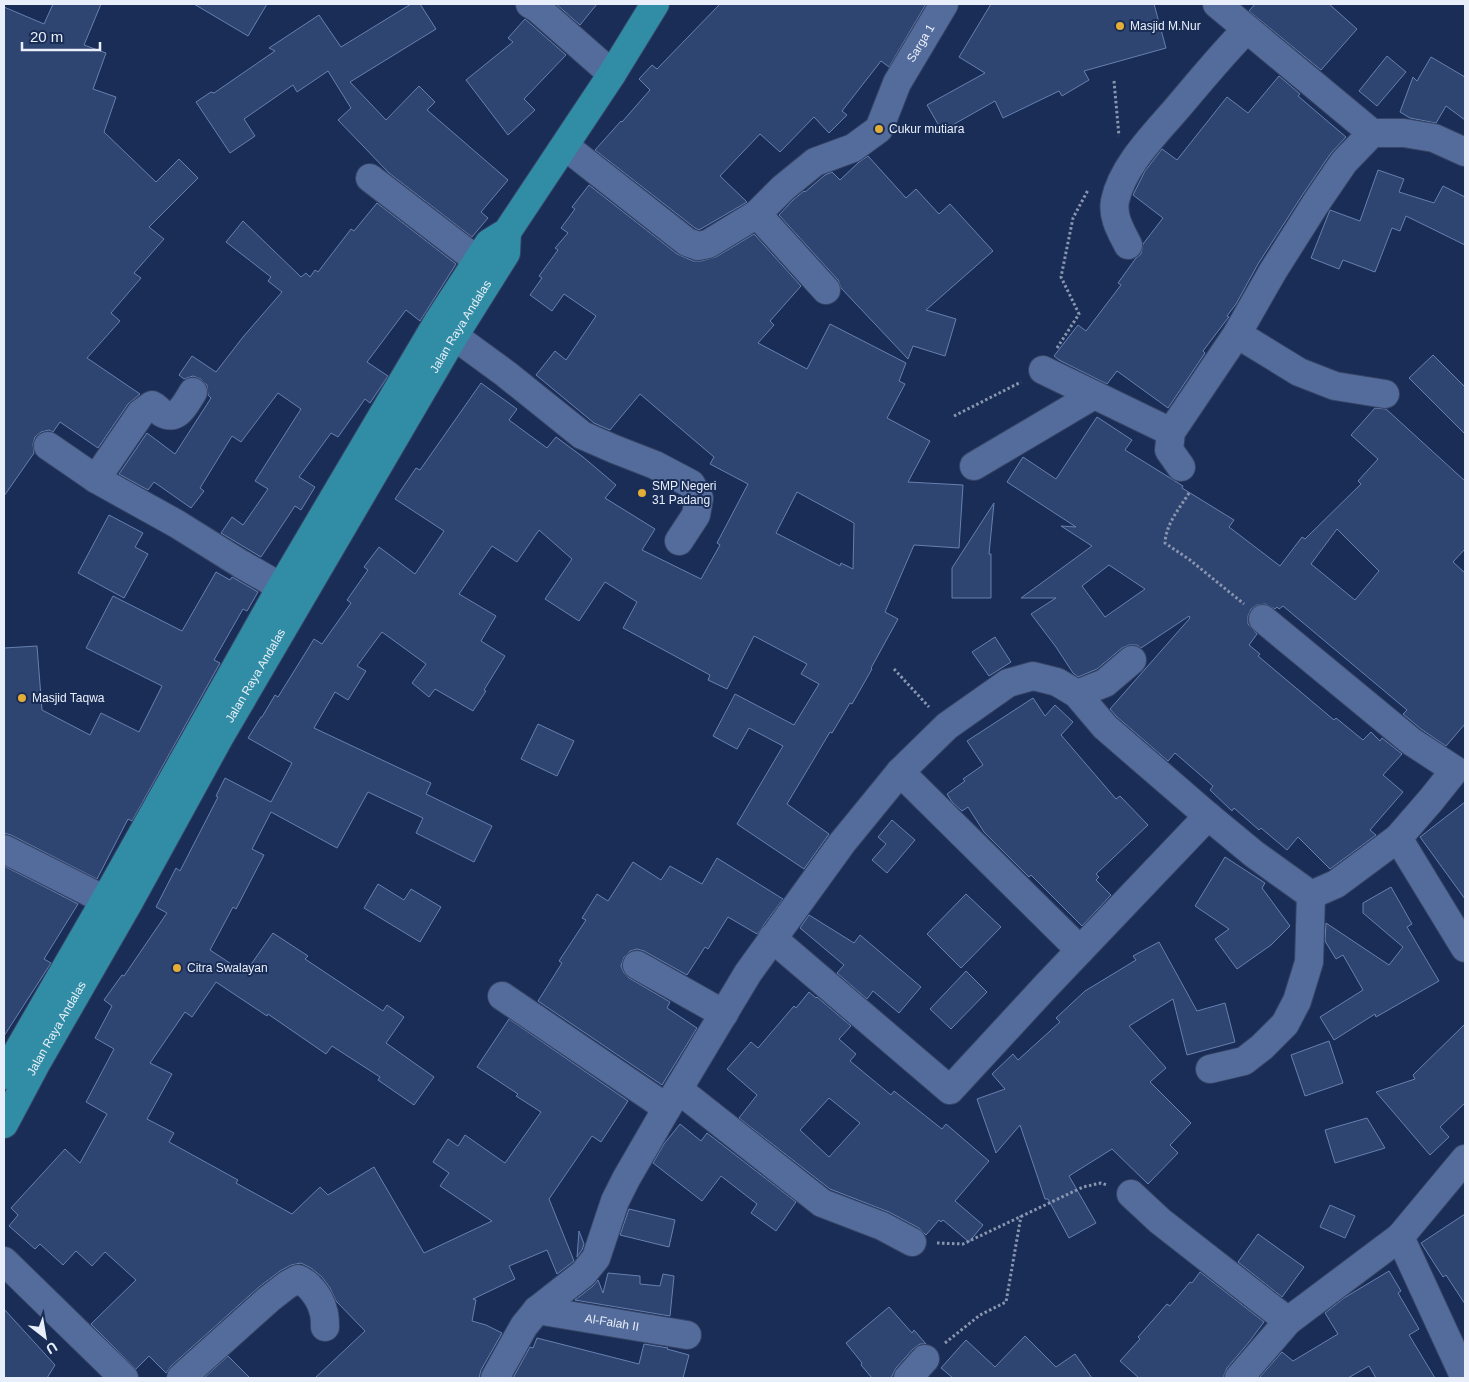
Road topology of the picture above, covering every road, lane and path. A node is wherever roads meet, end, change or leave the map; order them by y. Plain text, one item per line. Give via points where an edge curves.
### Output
1 (530, 4) edge
2 (655, 4) edge
3 (944, 4) edge
4 (1232, 12) edge
5 (612, 74) junction
6 (1114, 81) dead end
7 (1372, 133) junction
8 (1115, 143) dead end
9 (1131, 143) junction
10 (565, 146) junction
11 (1465, 152) edge
12 (370, 178) dead end
13 (1092, 182) dead end
14 (757, 214) junction
15 (507, 232) junction
16 (1128, 245) dead end
17 (478, 261) junction
18 (826, 290) dead end
19 (1237, 334) junction
20 (454, 336) junction
21 (1043, 370) junction
22 (193, 392) dead end
23 (1386, 394) dead end
24 (1094, 395) junction
25 (954, 416) dead end
26 (1171, 432) junction
27 (48, 446) dead end
28 (974, 466) dead end
29 (1181, 467) joint
30 (96, 480) junction
31 (323, 538) junction
32 (679, 541) dead end
33 (281, 587) junction
34 (1263, 619) joint
35 (1132, 660) dead end
36 (894, 669) dead end
37 (1077, 694) junction
38 (947, 726) junction
39 (1460, 764) edge
40 (900, 772) junction
41 (1208, 816) junction
42 (1398, 838) junction
43 (4, 849) edge
44 (1311, 895) junction
45 (105, 900) junction
46 (772, 938) junction
47 (1465, 948) edge
48 (1080, 950) junction
49 (637, 965) dead end
50 (502, 996) dead end
51 (724, 1014) junction
52 (1210, 1069) dead end
53 (4, 1075) edge
54 (673, 1099) junction
55 (4, 1124) edge
56 (1465, 1159) edge
57 (1130, 1194) joint
58 (1021, 1215) junction
59 (1400, 1238) junction
60 (912, 1242) joint
61 (4, 1261) edge
62 (537, 1310) junction
63 (1288, 1322) junction
64 (326, 1327) dead end
65 (687, 1335) dead end
66 (917, 1369) edge
67 (124, 1378) edge
68 (181, 1378) edge
69 (495, 1378) edge
70 (1239, 1378) edge
71 (1465, 1378) edge

1 - 5 street
2 - 5 main road, Jalan Raya Andalas
3 - 14 street, Sarga 1 via 897,83 879,129 859,144 815,162
4 - 7 street
4 - 9 street via 1226,50
5 - 10 main road, Jalan Raya Andalas
6 - 9 path
7 - 11 street via 1404,133 1434,138
7 - 19 street via 1344,162 1316,202
8 - 9 path
9 - 16 street via 1115,203 1116,221
10 - 14 street, Sarga 1 via 692,244 708,244
10 - 15 main road, Jalan Raya Andalas
12 - 17 street
13 - 21 path via 1073,218 1061,277 1079,314
14 - 18 street
15 - 17 main road, Jalan Raya Andalas via 489,243
15 - 20 main road, Jalan Raya Andalas via 506,253
17 - 31 main road, Jalan Raya Andalas via 437,323
19 - 23 street via 1299,372 1335,386
19 - 26 street
20 - 31 main road, Jalan Raya Andalas
20 - 32 street via 582,435 655,465 691,484 698,498 696,514
21 - 24 street
21 - 25 path
22 - 30 street via 178,414 162,413 152,405 141,413
24 - 26 street
24 - 28 street
26 - 29 street via 1169,450
27 - 30 street
29 - 34 path via 1194,487 1171,520 1165,543
30 - 33 street
31 - 33 main road, Jalan Raya Andalas
31 - 55 main road, Jalan Raya Andalas via 219,738
33 - 45 main road, Jalan Raya Andalas
34 - 39 street via 1412,742
35 - 37 street via 1105,683
36 - 38 path
37 - 38 street via 1057,682 1033,676 1008,682
37 - 41 street via 1105,727
38 - 40 street
39 - 42 street
40 - 46 street via 842,843
40 - 48 street
41 - 44 street
41 - 48 street
42 - 44 street via 1336,884
42 - 47 street
43 - 45 street
44 - 52 street via 1309,962 1297,1002 1285,1024 1244,1060
45 - 53 main road, Jalan Raya Andalas
46 - 48 street via 950,1090
46 - 51 street
49 - 51 street
50 - 54 street
51 - 54 street
54 - 60 street via 822,1203 882,1226
54 - 62 street via 615,1201 596,1258 582,1274
56 - 59 street
57 - 58 path via 1101,1183 1083,1187
57 - 63 street
58 - 60 path via 963,1244
58 - 66 path via 1006,1302 980,1315
59 - 63 street
59 - 71 street
61 - 67 street
62 - 65 street, Al-Falah II
62 - 69 street via 524,1326
63 - 70 street
64 - 68 street via 317,1297 305,1281 298,1278 269,1299

